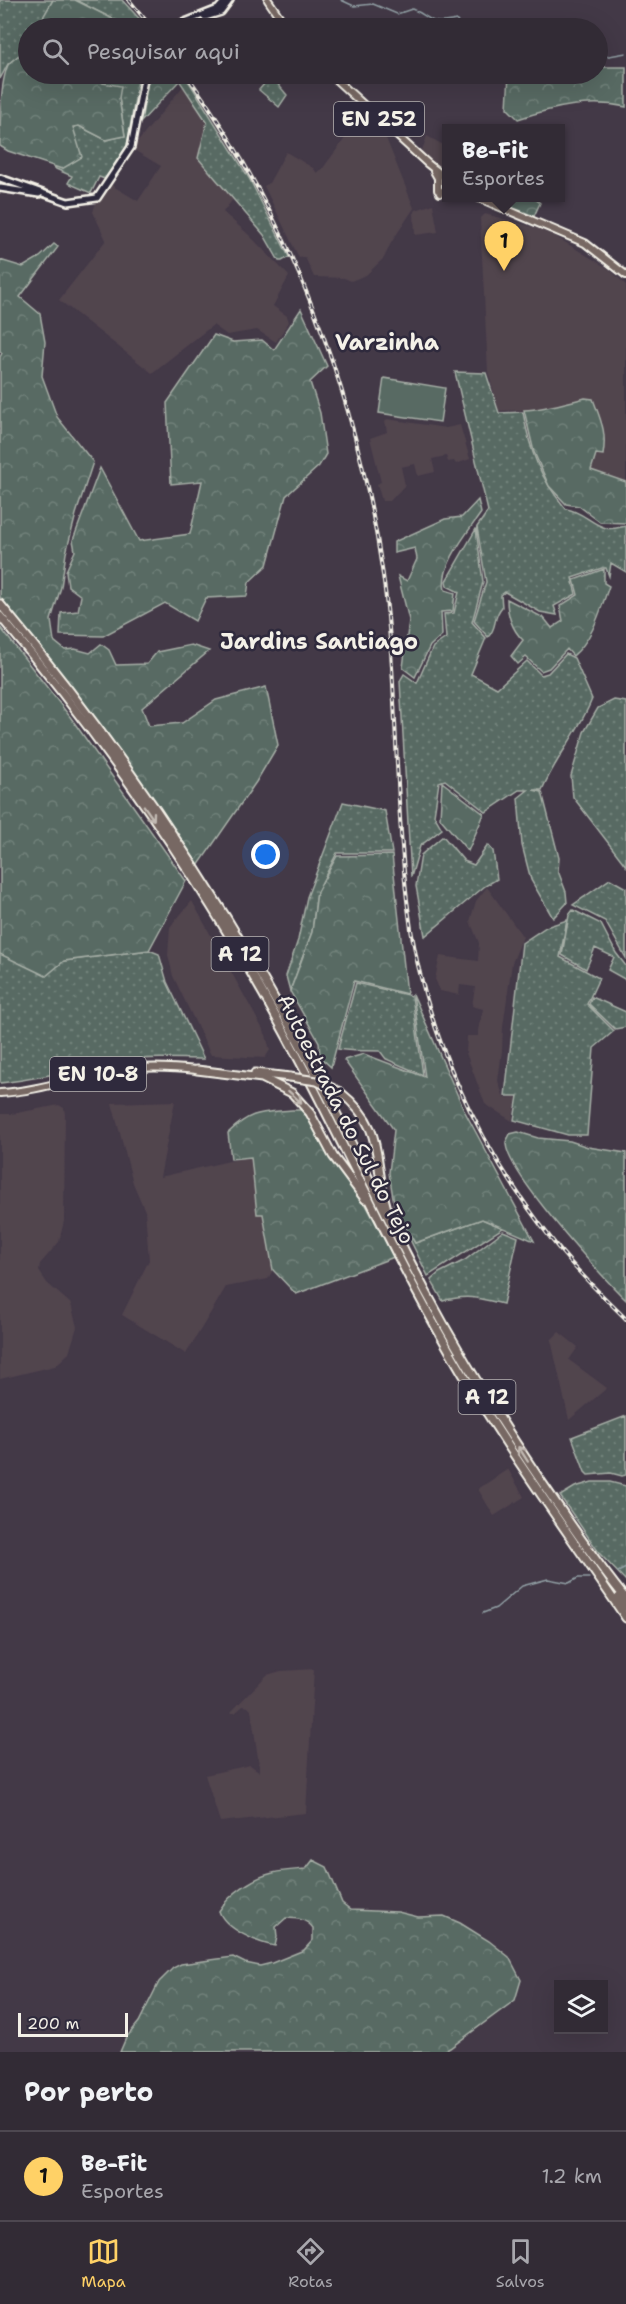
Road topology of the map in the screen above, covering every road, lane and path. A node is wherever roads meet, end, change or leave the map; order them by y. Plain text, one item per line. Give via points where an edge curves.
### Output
1 (268, 0) edge
2 (227, 6) edge
3 (194, 18) edge
4 (280, 18) edge
5 (143, 84) edge
6 (341, 84) edge
7 (428, 164) junction
8 (442, 174) edge
9 (0, 178) edge
10 (0, 188) edge
11 (442, 190) edge
12 (43, 194) junction
13 (488, 202) edge
14 (626, 275) edge
15 (0, 604) edge
16 (0, 616) edge
17 (196, 1067) joint
18 (221, 1070) junction
19 (0, 1091) edge
20 (393, 1225) junction
21 (413, 1286) junction
22 (607, 1576) junction
23 (626, 1594) edge
24 (626, 1599) edge
25 (626, 1607) edge
26 (626, 1618) edge

1 - 4 main road
2 - 3 main road
5 - 12 main road via 129,150 96,198 68,202
6 - 7 main road, EN 252
7 - 8 main road, EN 252
7 - 11 main road via 437,176 439,191
9 - 12 main road
10 - 12 main road
13 - 14 main road via 585,243
15 - 20 highway, Autoestrada do Sul do Tejo / A 12 via 103,734 213,896 301,1046
16 -> 21 highway, Autoestrada do Sul do Tejo / A 12 via 120,771 224,929 306,1072
17 - 18 highway
17 - 19 main road, EN 10-8 via 115,1067
18 - 20 highway, bridge via 317,1082 340,1092 358,1108 377,1146 379,1179
18 -> 21 highway via 262,1078 299,1100 366,1200
22 -> 20 highway, Autoestrada do Sul do Tejo / A 12 via 485,1394
21 - 26 highway, Autoestrada do Sul do Tejo / A 12 via 505,1443
22 - 23 highway, Autoestrada do Sul do Tejo / A 12
22 - 24 highway, Autoestrada do Sul do Tejo / A 12
22 - 25 highway, Autoestrada do Sul do Tejo / A 12

